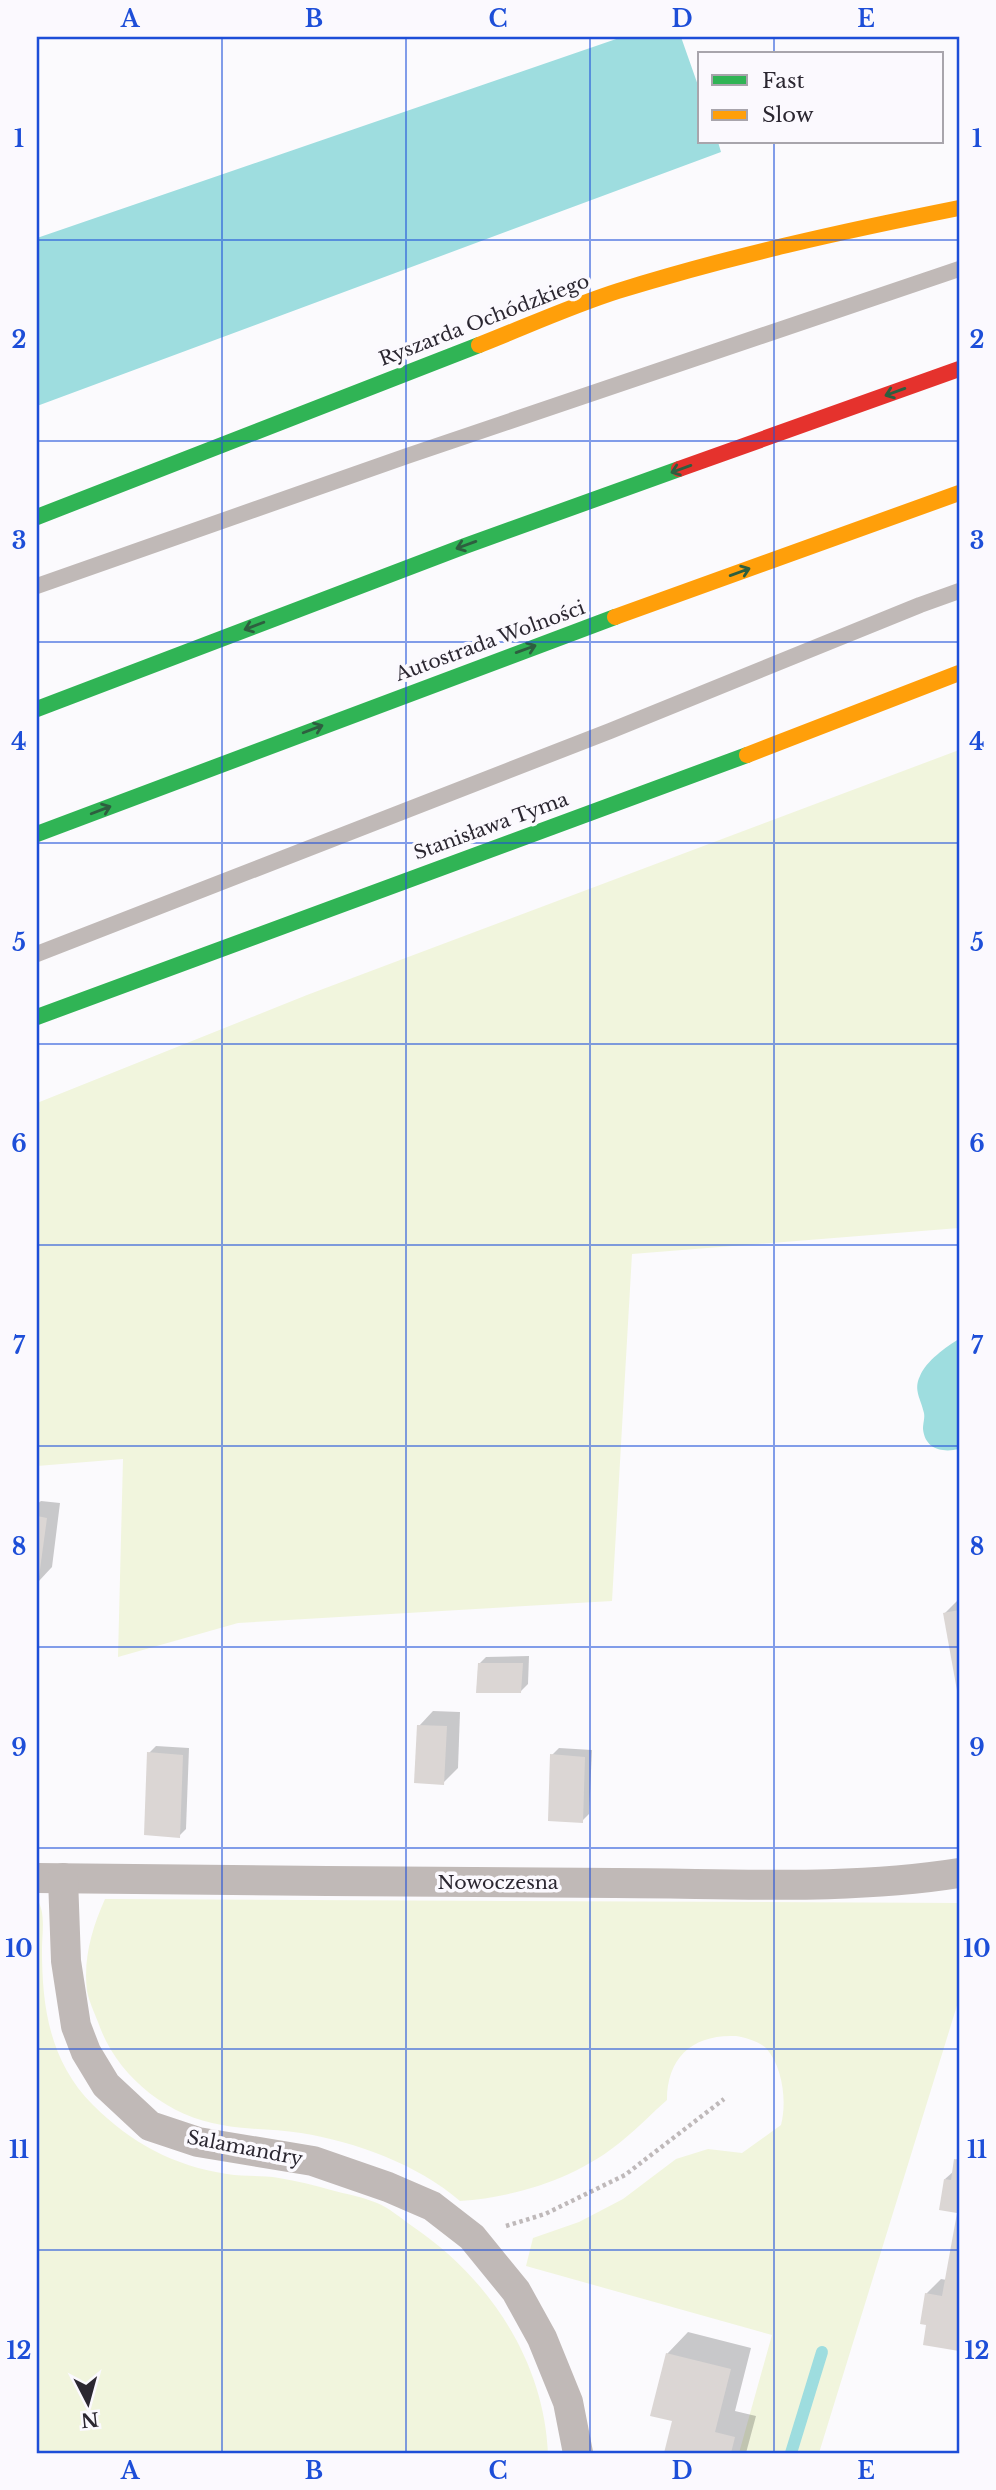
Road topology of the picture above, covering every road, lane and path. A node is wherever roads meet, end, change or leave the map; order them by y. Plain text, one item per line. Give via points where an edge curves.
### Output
1 (959, 208) edge
2 (959, 270) edge
3 (959, 369) edge
4 (959, 493) edge
5 (37, 517) edge
6 (37, 586) edge
7 (959, 591) edge
8 (959, 673) edge
9 (37, 709) edge
10 (37, 834) edge
11 (37, 954) edge
12 (37, 1017) edge
13 (959, 1873) edge
14 (50, 1878) edge
15 (724, 2099) dead end
16 (472, 2237) junction
17 (579, 2453) edge

1 - 5 main road, Ryszarda Ochódzkiego via 816,237 615,292
2 - 6 lane
3 -> 9 main road via 464,546
10 -> 4 main road, Autostrada Wolności via 505,657
7 - 11 lane
8 - 12 main road, Stanisława Tyma
13 - 14 street, Nowoczesna via 908,1881 820,1884
14 - 16 street, Salamandry via 76,2026 86,2052 106,2085 150,2126 198,2142 313,2161 432,2206
15 - 16 path via 625,2175 545,2214
16 - 17 street, Salamandry via 516,2291 542,2338 568,2402

